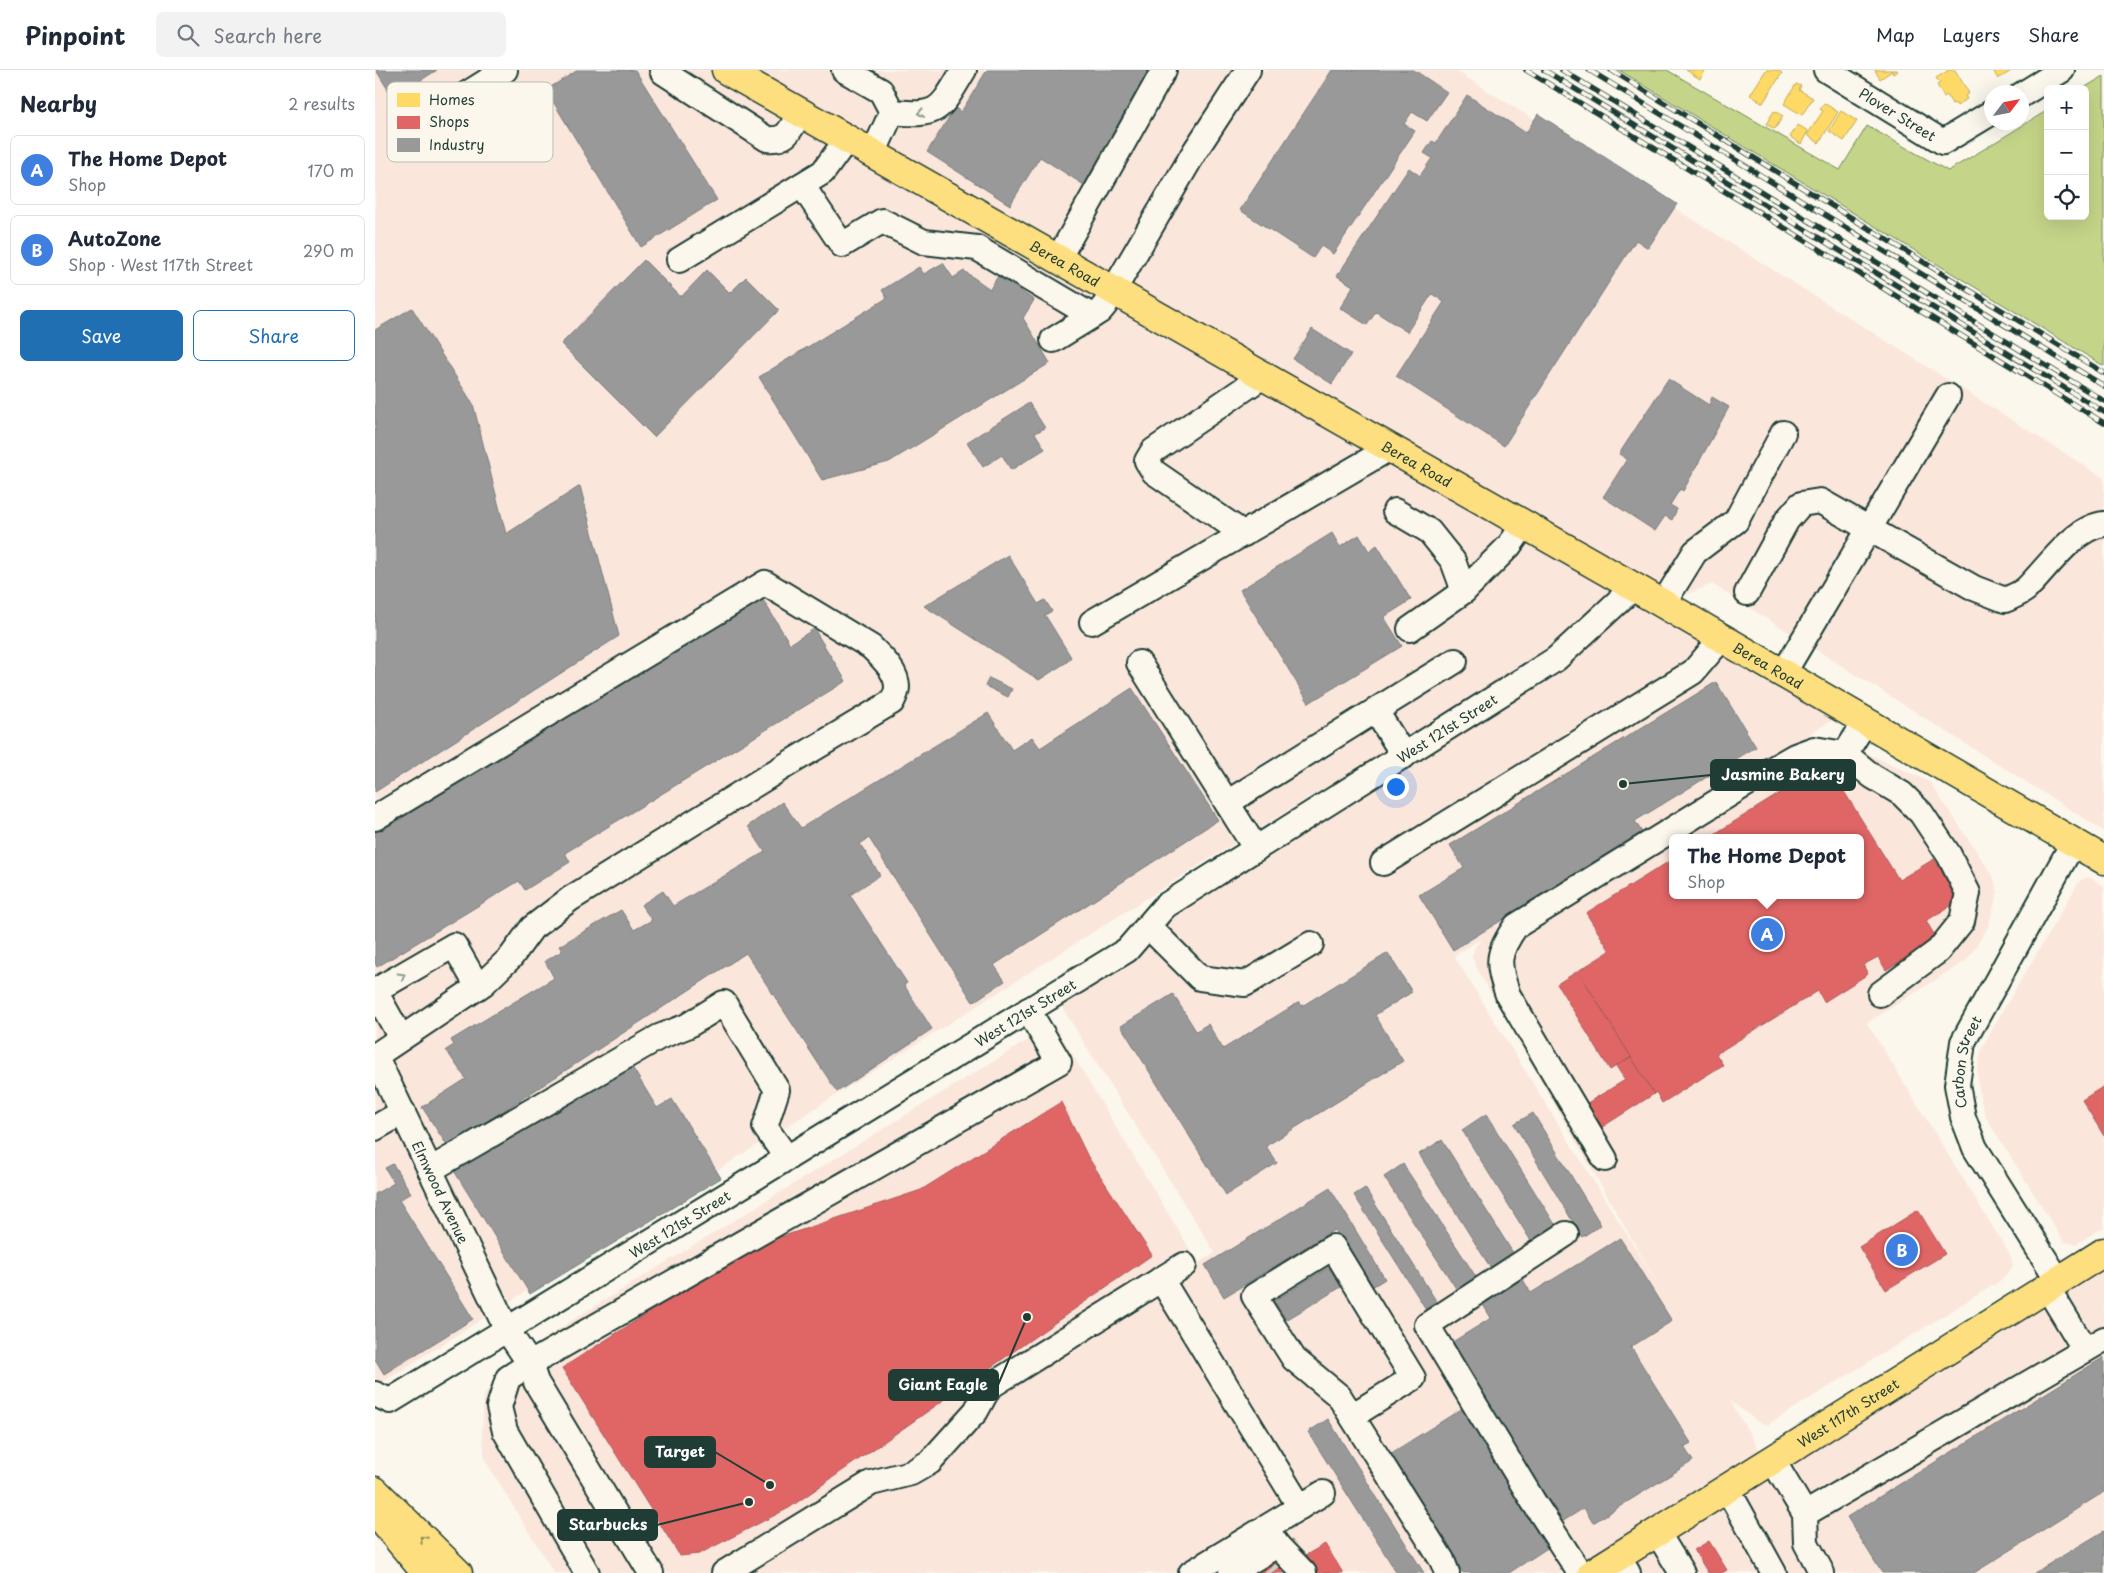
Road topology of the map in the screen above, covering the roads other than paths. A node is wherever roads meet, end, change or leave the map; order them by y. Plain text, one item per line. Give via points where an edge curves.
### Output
1 (505, 70) edge
2 (662, 70) edge
3 (727, 70) edge
4 (844, 70) edge
5 (964, 70) edge
6 (1164, 70) edge
7 (1248, 70) edge
8 (1825, 70) edge
9 (2062, 70) edge
10 (486, 82) edge
11 (2029, 90) edge
12 (800, 112) junction
13 (892, 112) junction
14 (1984, 117) edge
15 (847, 139) junction
16 (873, 154) junction
17 (802, 185) junction
18 (1058, 259) junction
19 (679, 260) dead end
20 (1114, 291) junction
21 (1092, 316) junction
22 (1053, 340) dead end
23 (1263, 376) junction
24 (1948, 396) dead end
25 (1783, 433) dead end
26 (1390, 448) junction
27 (1395, 510) dead end
28 (2104, 524) edge
29 (1524, 525) junction
30 (1870, 529) junction
31 (1244, 534) junction
32 (1633, 587) junction
33 (1464, 591) junction
34 (1747, 593) dead end
35 (1663, 604) junction
36 (1092, 622) dead end
37 (1410, 629) dead end
38 (1722, 638) junction
39 (1455, 662) dead end
40 (1139, 663) dead end
41 (1783, 674) junction
42 (1376, 711) junction
43 (1865, 722) junction
44 (1845, 754) junction
45 (1404, 756) junction
46 (1227, 803) junction
47 (375, 818) edge
48 (2073, 843) junction
49 (1256, 849) junction
50 (2104, 860) edge
51 (1383, 863) dead end
52 (1148, 926) junction
53 (1311, 944) dead end
54 (478, 987) junction
55 (1880, 994) dead end
56 (1028, 1010) junction
57 (401, 1038) junction
58 (375, 1055) edge
59 (403, 1112) junction
60 (375, 1128) edge
61 (787, 1158) junction
62 (1605, 1160) dead end
63 (430, 1170) junction
64 (1566, 1234) dead end
65 (2104, 1252) edge
66 (1184, 1265) dead end
67 (1161, 1279) junction
68 (2053, 1283) junction
69 (507, 1330) junction
70 (2095, 1344) edge
71 (530, 1364) junction
72 (382, 1397) edge
73 (1352, 1416) junction
74 (1772, 1459) junction
75 (1727, 1488) junction
76 (375, 1491) edge
77 (1323, 1493) dead end
78 (1300, 1507) junction
79 (375, 1511) edge
80 (1805, 1514) junction
81 (1657, 1532) junction
82 (1256, 1558) edge
83 (1623, 1565) edge
84 (426, 1573) edge
85 (458, 1573) edge
86 (587, 1573) edge
87 (651, 1573) edge
88 (724, 1573) edge
89 (1191, 1573) edge
90 (1304, 1573) edge
91 (1447, 1573) edge
92 (1580, 1573) edge
93 (1592, 1573) edge
94 (1682, 1573) edge
95 (1774, 1573) edge
96 (1822, 1573) edge

1 - 10 street
2 - 12 street via 767,139 779,140 787,136
3 - 12 main road, Berea Road
4 - 13 street via 881,91
5 -> 13 street via 939,109 919,115
6 - 18 street
7 - 20 street via 1195,151
8 - 14 street, Plover Street via 1943,142
9 - 11 street
12 - 15 main road, Berea Road
13 - 16 street
15 - 16 main road, Berea Road
15 - 17 street via 823,172
16 - 18 main road, Berea Road
17 - 19 street
17 - 21 street via 842,245 881,220 924,242 977,248
18 - 20 main road, Berea Road
20 - 21 street
20 - 23 main road, Berea Road
21 - 22 street
23 - 26 main road, Berea Road
23 - 31 street via 1153,451 1147,461 1154,472
24 - 30 street
25 - 35 street via 1736,521 1695,552
26 - 29 main road, Berea Road
26 - 31 street
27 - 33 street via 1429,531 1453,561
28 - 30 street via 2083,533 2057,554 2025,590 2005,600 1974,588
29 - 32 main road, Berea Road
29 - 33 street via 1509,546
30 - 34 street via 1820,501 1801,504 1787,520
30 - 41 street
31 - 36 street
32 - 35 main road, Berea Road
32 - 45 street, West 121st Street via 1555,659
33 - 37 street
35 - 38 main road, Berea Road
38 - 41 main road, Berea Road
38 - 51 street via 1693,672
39 - 42 street
40 - 46 street
41 - 43 main road, Berea Road
42 - 45 street
42 - 46 street
43 - 44 street
43 - 48 main road, Berea Road
44 - 55 street via 1901,794 1921,813 1949,855 1968,893 1962,921 1938,952
44 - 62 street via 1814,748 1795,756 1516,926 1505,941 1499,970 1508,995
45 - 49 street, West 121st Street
46 - 49 street
47 - 54 street via 765,583 871,647 894,674 897,687 892,702 570,899 532,928 500,969
48 - 50 main road, Berea Road
48 - 68 street, Carbon Street via 1963,1042 1957,1085 1963,1117 1975,1148
49 - 52 street, West 121st Street via 1165,906
52 - 53 street via 1200,978 1245,984
52 - 56 street, West 121st Street via 1127,950
54 - 57 street
57 -> 54 street via 375,991 454,945
56 - 61 street, West 121st Street
56 - 71 street via 1059,1062
57 - 58 street
58 - 59 street, Elmwood Avenue
59 - 60 street
59 - 63 street, Elmwood Avenue
61 - 63 street via 765,1126 777,1090 724,1003 687,1026 659,1037
61 - 69 street, West 121st Street
63 - 69 street, Elmwood Avenue
64 - 92 street via 1427,1325
65 - 68 main road, West 117th Street
66 - 67 street
67 - 78 street
67 - 88 street via 989,1387 976,1411 930,1462 911,1474 871,1483
68 - 70 street, Carbon Street
68 - 74 main road, West 117th Street
69 - 71 street, Elmwood Avenue
69 - 72 street, West 121st Street
70 - 80 street
71 - 86 street via 508,1378 499,1407 505,1431
71 - 87 street, Elmwood Avenue via 536,1382
73 - 73 street via 1339,1396 1294,1359 1254,1296 1333,1247 1413,1378
73 - 91 street
74 - 75 main road, West 117th Street
74 - 80 street
75 - 81 main road, West 117th Street
75 - 95 street
85 -> 76 main road
77 - 78 street
78 - 82 street
79 - 84 main road
80 - 96 street via 1806,1543
81 - 83 main road, West 117th Street
81 - 94 street
82 - 89 street
82 - 90 street
83 - 93 main road, West 117th Street

